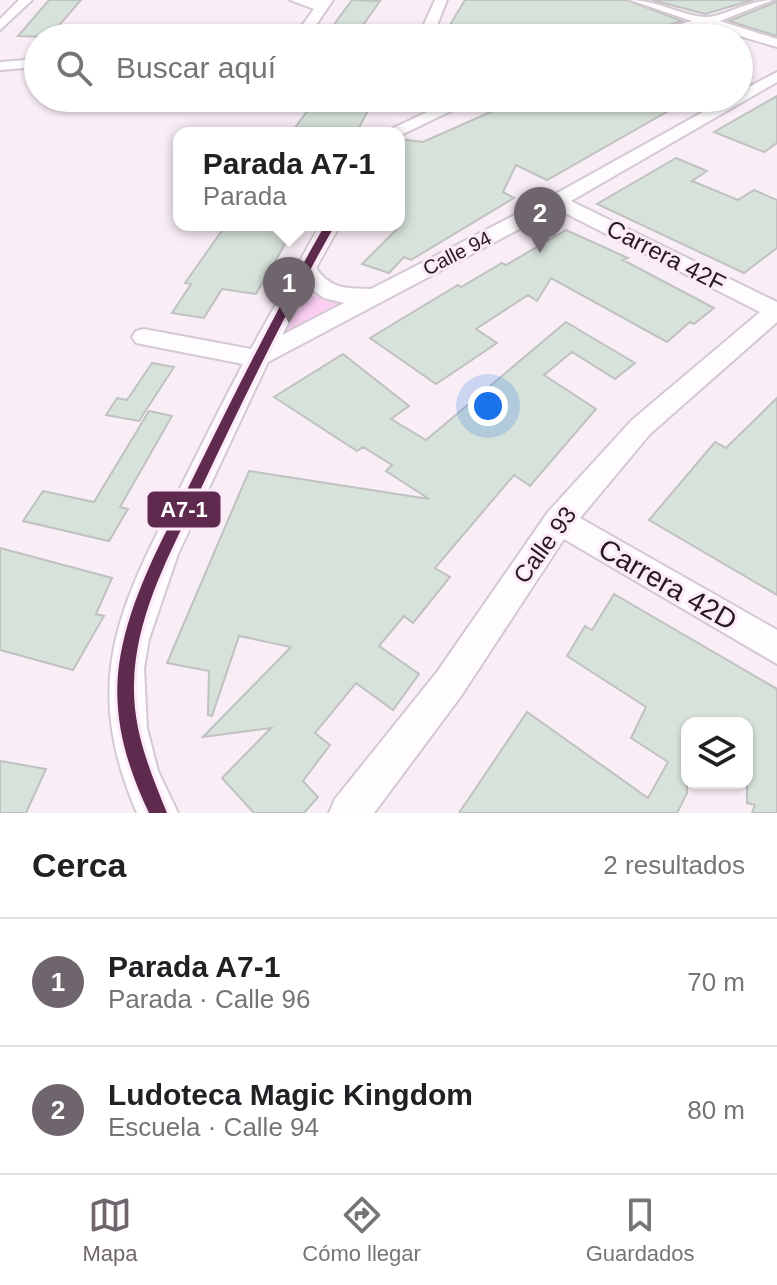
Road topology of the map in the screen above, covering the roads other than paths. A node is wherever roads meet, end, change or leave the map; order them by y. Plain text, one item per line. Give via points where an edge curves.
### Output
1 (26, 0) edge
2 (296, 0) edge
3 (441, 0) edge
4 (636, 0) edge
5 (767, 0) edge
6 (325, 4) edge
7 (709, 21) junction
8 (309, 24) edge
9 (431, 24) edge
10 (696, 24) edge
11 (718, 24) edge
12 (0, 26) edge
13 (753, 35) edge
14 (777, 43) edge
15 (777, 76) edge
16 (753, 90) edge
17 (438, 112) edge
18 (714, 112) edge
19 (405, 127) edge
20 (557, 201) junction
21 (327, 231) edge
22 (305, 268) junction
23 (381, 293) junction
24 (776, 311) edge
25 (144, 337) dead end
26 (256, 358) junction
27 (559, 521) junction
28 (777, 648) edge
29 (149, 796) edge
30 (349, 813) edge

1 - 12 street
2 - 6 street
3 - 9 street
4 - 7 street
5 - 7 street
6 - 8 street
7 - 10 street
7 - 11 street
13 - 14 street
15 - 16 street, Calle 94
17 - 19 street
18 - 20 street, Calle 94
20 - 23 street, Calle 94
20 - 24 street, Carrera 42F
21 - 22 street
22 - 23 street via 317,285 335,295
22 - 26 street
23 - 26 street, Calle 94
24 - 27 street, Calle 93 via 641,427
25 - 26 street
26 - 29 street via 156,568 137,621 126,695 130,737
27 - 28 street, Carrera 42D
27 - 30 street, Calle 93 via 449,684

